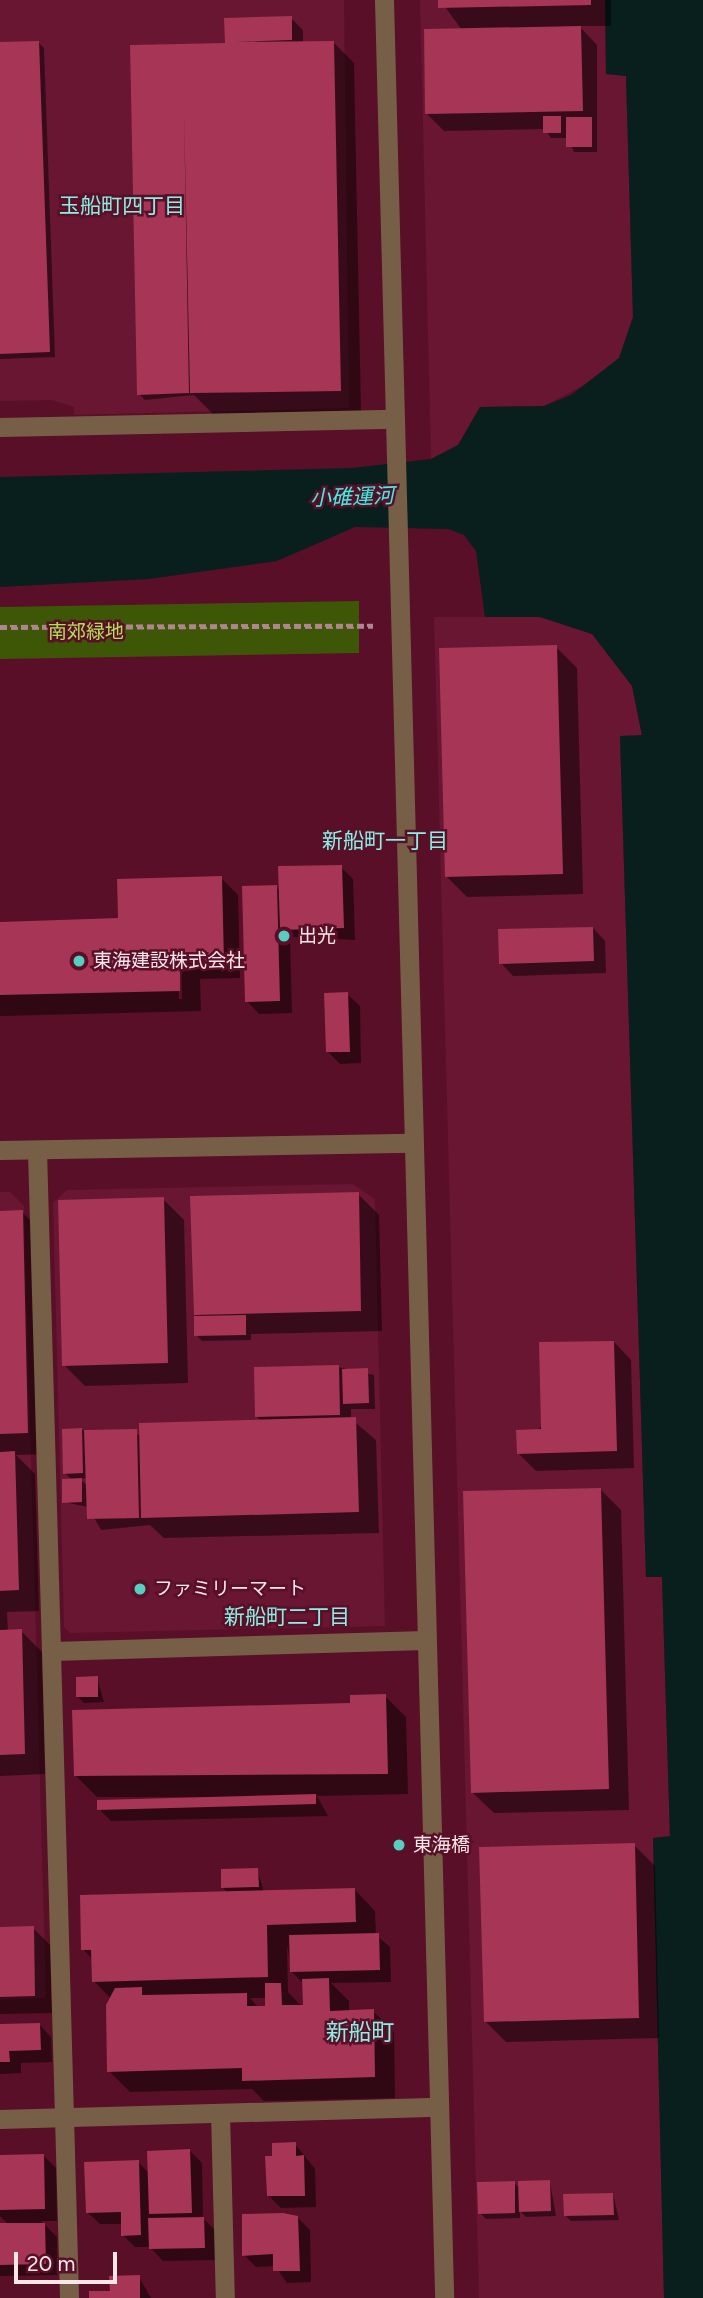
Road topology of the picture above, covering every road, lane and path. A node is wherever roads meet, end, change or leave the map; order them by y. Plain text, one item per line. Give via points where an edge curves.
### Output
1 (384, 0) edge
2 (394, 419) junction
3 (0, 427) edge
4 (399, 626) junction
5 (0, 627) edge
6 (411, 1143) junction
7 (0, 1150) edge
8 (37, 1150) junction
9 (425, 1640) junction
10 (52, 1651) junction
11 (438, 2107) junction
12 (220, 2113) junction
13 (65, 2117) junction
14 (0, 2119) edge
15 (69, 2298) edge
16 (225, 2298) edge
17 (444, 2298) edge

1 - 2 street
2 - 3 street
2 - 4 street
4 - 5 path
4 - 6 street
6 - 8 street
6 - 9 street
7 - 8 street
8 - 10 street
9 - 10 street
9 - 11 street
10 - 13 street
11 - 12 street
11 - 17 street
12 - 13 street
12 - 16 street
13 - 14 street
13 - 15 street

